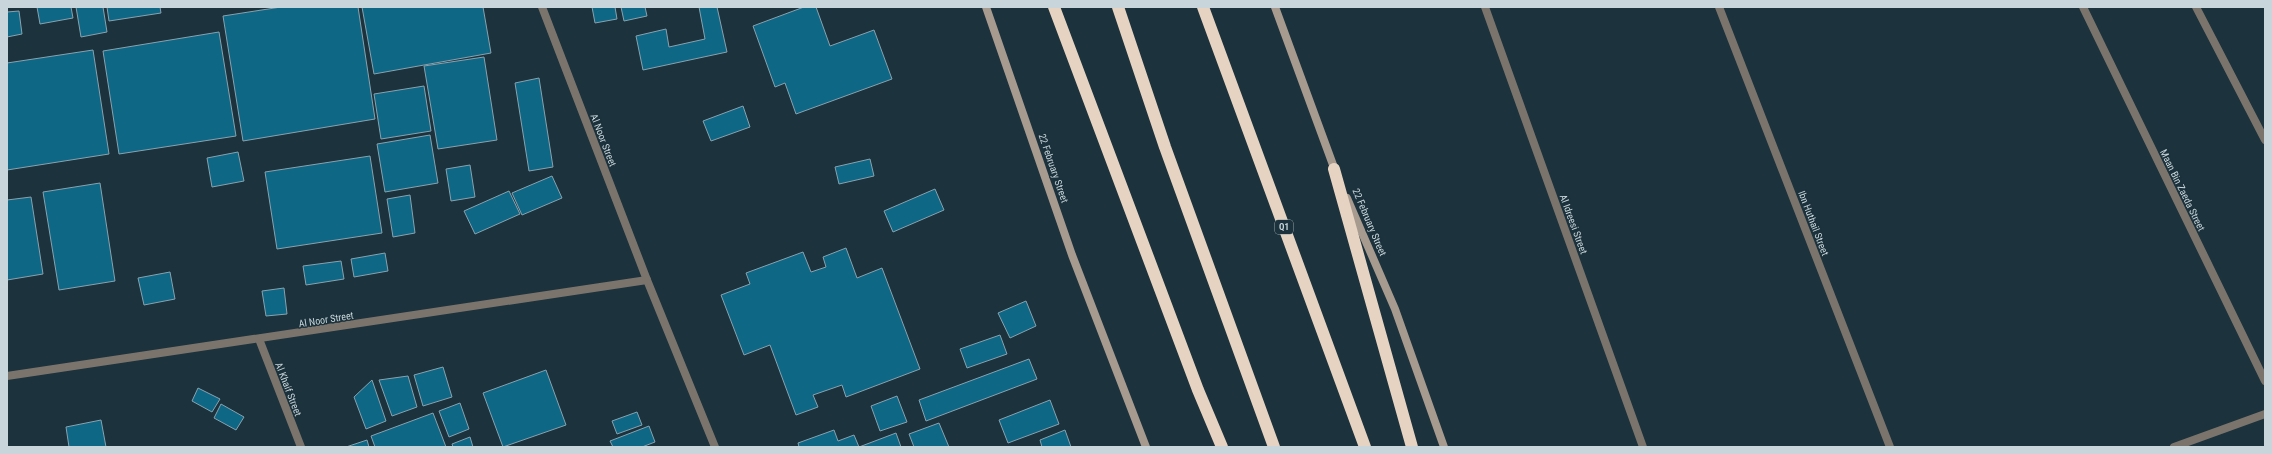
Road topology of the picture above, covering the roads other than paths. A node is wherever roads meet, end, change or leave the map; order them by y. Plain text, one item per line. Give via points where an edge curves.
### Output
1 (542, 7) edge
2 (986, 7) edge
3 (1054, 7) edge
4 (1118, 7) edge
5 (1203, 7) edge
6 (1275, 7) edge
7 (1719, 7) edge
8 (2083, 7) edge
9 (2196, 7) edge
10 (1488, 8) edge
11 (2265, 140) edge
12 (1334, 168) junction
13 (647, 280) junction
14 (259, 339) junction
15 (7, 376) edge
16 (2265, 381) edge
17 (2265, 414) edge
18 (301, 447) edge
19 (715, 447) edge
20 (1146, 447) edge
21 (1222, 447) edge
22 (1274, 447) edge
23 (1365, 447) edge
24 (1412, 447) edge
25 (1444, 447) edge
26 (1643, 447) edge
27 (1890, 447) edge
28 (2174, 447) edge

1 - 13 street, Al Noor Street
2 - 20 main road, 22 February Street via 1072,255
3 - 21 highway via 1198,390
4 - 22 highway via 1165,147
5 - 23 highway, Q1
6 - 12 main road, 22 February Street
7 - 27 street, Ibn Huthail Street
8 - 16 street, Maan Bin Zaeda Street
9 - 11 street
10 - 26 street, Al Idreesi Street
12 - 24 highway
12 - 25 main road, 22 February Street via 1395,309
13 - 14 street, Al Noor Street
13 - 19 street, Al Noor Street
14 - 15 street, Al Noor Street
14 - 18 street, Al Khaif Street
17 - 28 street

